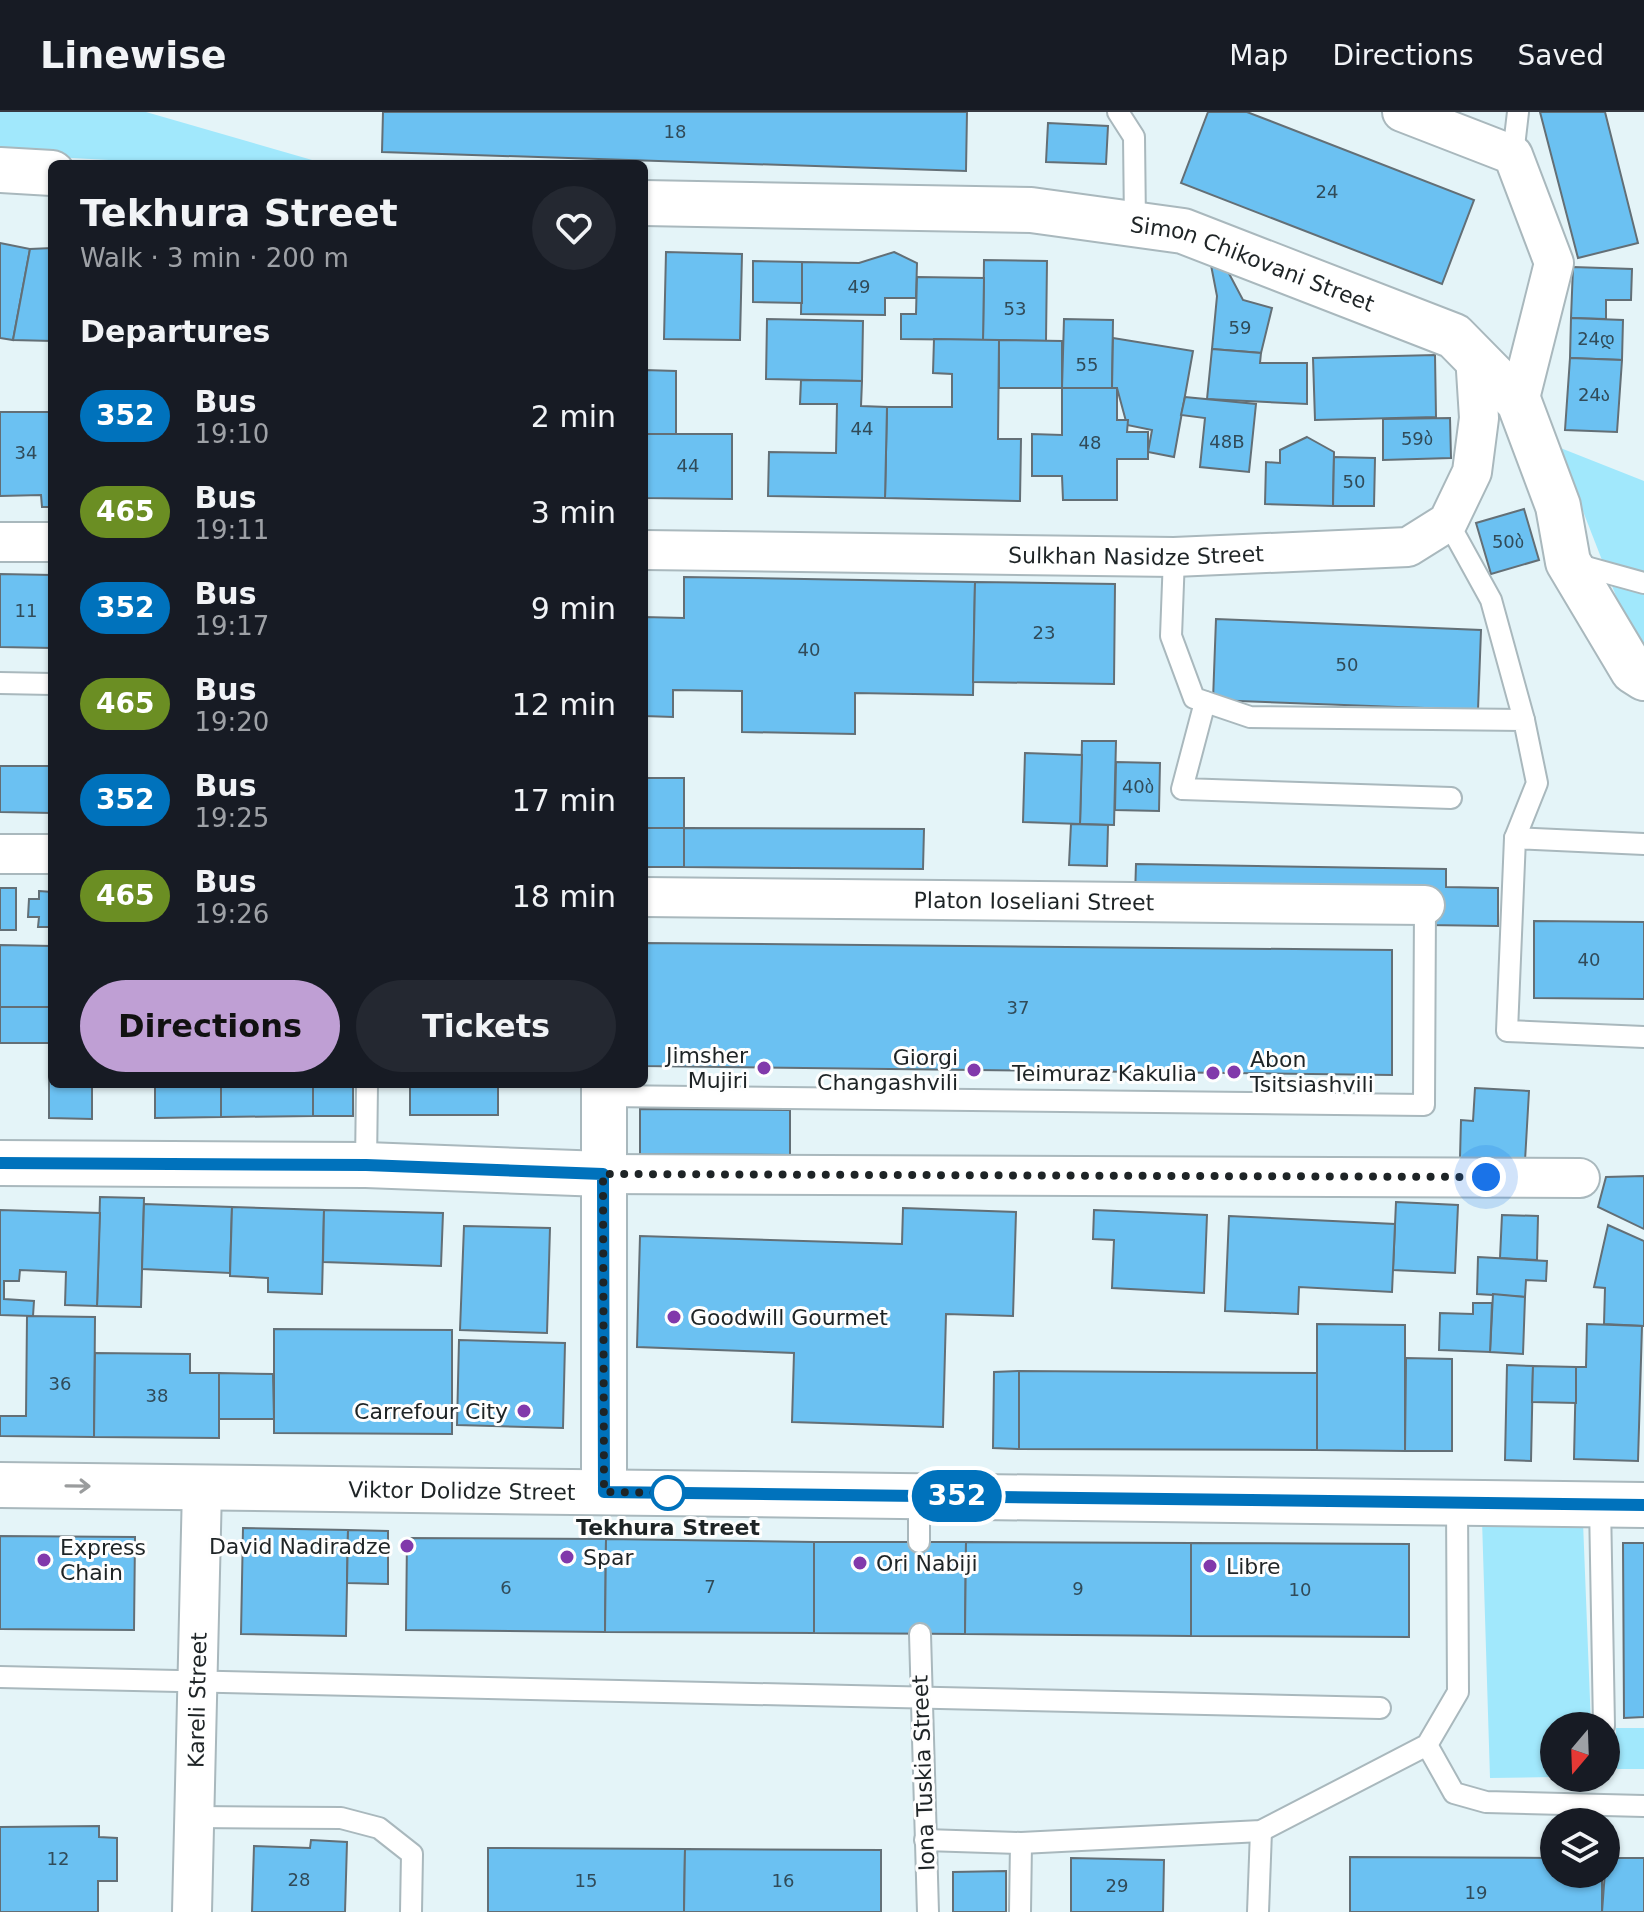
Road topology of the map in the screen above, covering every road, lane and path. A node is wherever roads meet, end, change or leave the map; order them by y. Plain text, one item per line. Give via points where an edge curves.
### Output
1 (1118, 112) edge
2 (1402, 112) edge
3 (1518, 112) edge
4 (1513, 155) junction
5 (0, 170) edge
6 (48, 173) edge
7 (648, 203) edge
8 (1135, 224) junction
9 (1475, 355) junction
10 (1519, 402) junction
11 (1448, 522) junction
12 (0, 542) edge
13 (48, 542) edge
14 (648, 550) edge
15 (1174, 557) junction
16 (1568, 562) junction
17 (1644, 583) edge
18 (1644, 678) edge
19 (0, 683) edge
20 (48, 684) edge
21 (1205, 702) junction
22 (1524, 720) junction
23 (1451, 798) dead end
24 (1515, 838) junction
25 (1644, 844) edge
26 (0, 854) edge
27 (48, 854) edge
28 (648, 897) edge
29 (1425, 905) joint
30 (1644, 1037) edge
31 (367, 1088) edge
32 (604, 1090) edge
33 (0, 1163) edge
34 (366, 1165) junction
35 (603, 1174) junction
36 (1580, 1178) dead end
37 (0, 1485) edge
38 (202, 1488) junction
39 (604, 1492) junction
40 (919, 1496) junction
41 (1457, 1502) junction
42 (1600, 1504) junction
43 (1644, 1505) edge
44 (919, 1542) dead end
45 (920, 1634) dead end
46 (0, 1677) edge
47 (198, 1679) junction
48 (919, 1699) junction
49 (1380, 1708) dead end
50 (1604, 1712) edge
51 (1427, 1745) junction
52 (1644, 1806) edge
53 (194, 1817) junction
54 (1261, 1831) junction
55 (925, 1840) junction
56 (1021, 1843) junction
57 (192, 1912) edge
58 (411, 1912) edge
59 (928, 1912) edge
60 (1020, 1912) edge
61 (1258, 1912) edge

1 - 8 lane via 1134,137
2 - 4 street
3 - 4 lane
4 - 10 street via 1554,263
5 - 6 street
7 - 8 street, Simon Chikovani Street via 1031,210
8 - 9 street, Simon Chikovani Street via 1197,236 1454,336
9 - 10 street, Simon Chikovani Street
9 - 11 street via 1479,418 1472,472
10 - 16 street, Simon Chikovani Street via 1558,506
11 - 15 street, Sulkhan Nasidze Street via 1408,547
11 - 22 lane via 1491,600
12 - 13 street
14 - 15 street, Sulkhan Nasidze Street
15 - 21 lane via 1171,636 1194,698
16 - 17 lane
16 - 18 street, Simon Chikovani Street via 1633,671
19 - 20 lane
21 - 22 lane via 1250,717
21 - 23 lane via 1182,789
22 - 24 lane via 1537,783
24 - 25 lane
24 - 30 lane via 1507,1031
26 - 27 street
28 - 29 street, Platon Ioseliani Street
29 - 32 lane via 1424,1105
31 - 34 lane
32 - 35 street
33 - 34 street
34 - 35 street
35 - 36 street
35 - 39 street
37 -> 38 street, Viktor Dolidze Street
38 - 39 street, Viktor Dolidze Street
38 - 47 street, Kareli Street
39 - 40 street, Viktor Dolidze Street
40 - 41 street, Viktor Dolidze Street
40 - 44 lane
41 - 42 street, Viktor Dolidze Street
41 - 51 lane via 1458,1692
42 - 43 street, Viktor Dolidze Street
42 - 50 lane
45 - 48 lane, Iona Tuskia Street
46 - 47 lane
47 - 48 lane
47 - 53 street, Kareli Street
48 - 49 lane
48 - 55 lane, Iona Tuskia Street
51 - 52 lane via 1454,1793 1486,1802
51 - 54 lane
53 - 57 street, Kareli Street
53 - 58 lane via 341,1818 379,1828 412,1854
54 - 56 lane
54 - 61 lane
55 - 56 lane
55 - 59 lane, Iona Tuskia Street
56 - 60 lane

